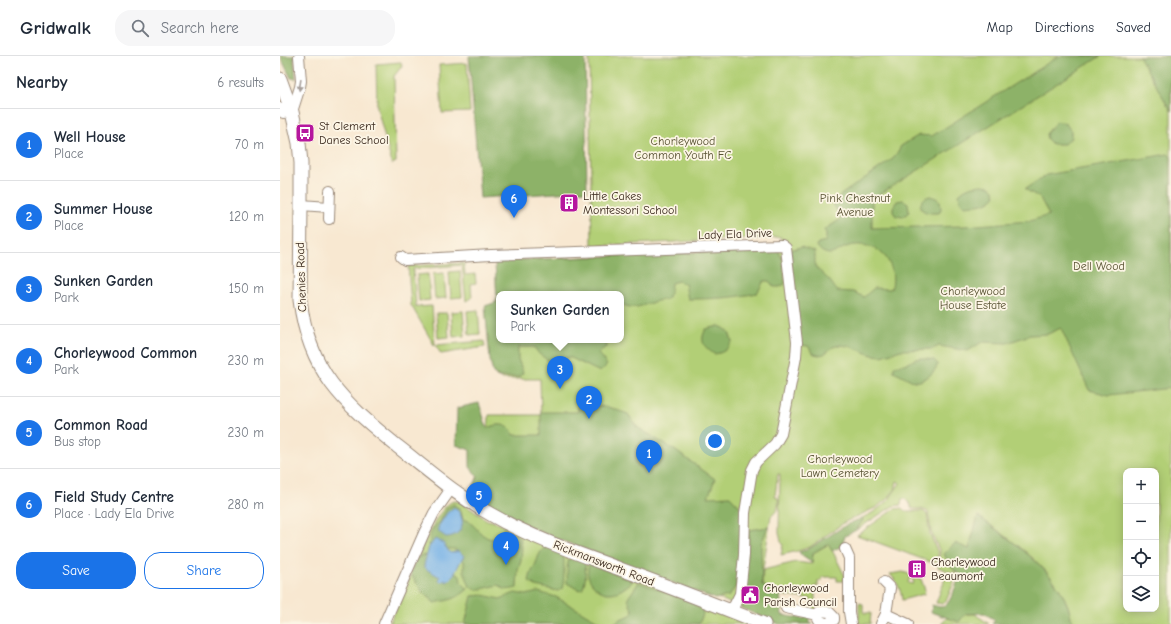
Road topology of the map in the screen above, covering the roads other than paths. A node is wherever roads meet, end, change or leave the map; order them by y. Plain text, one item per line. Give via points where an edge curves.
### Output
1 (299, 56) edge
2 (280, 79) edge
3 (286, 110) edge
4 (330, 191) dead end
5 (301, 205) junction
6 (329, 207) junction
7 (329, 219) dead end
8 (402, 257) dead end
9 (451, 489) junction
10 (845, 549) dead end
11 (884, 582) dead end
12 (786, 608) dead end
13 (728, 610) junction
14 (886, 614) junction
15 (384, 624) edge
16 (764, 624) edge
17 (850, 624) edge
18 (881, 624) edge
19 (908, 624) edge

1 -> 3 street via 300,87
2 - 3 main road, Chenies Road
3 - 5 main road, Chenies Road via 299,143
4 - 6 street
5 - 6 street
5 - 9 main road, Chenies Road via 300,300 307,336 317,361 327,378 356,412
6 - 7 street
8 - 13 street, Lady Ela Drive via 405,260 782,245 786,248 797,342 796,361 781,434 752,470 745,513 744,562 740,594 734,606
9 - 13 main road, Rickmansworth Road via 492,515 542,540
9 - 15 street via 424,533
10 - 17 street via 849,558
11 - 14 street via 890,588
12 - 17 street via 818,615 819,620 823,622 829,623 834,620
13 - 16 main road, Rickmansworth Road
14 - 18 street
14 - 19 street

